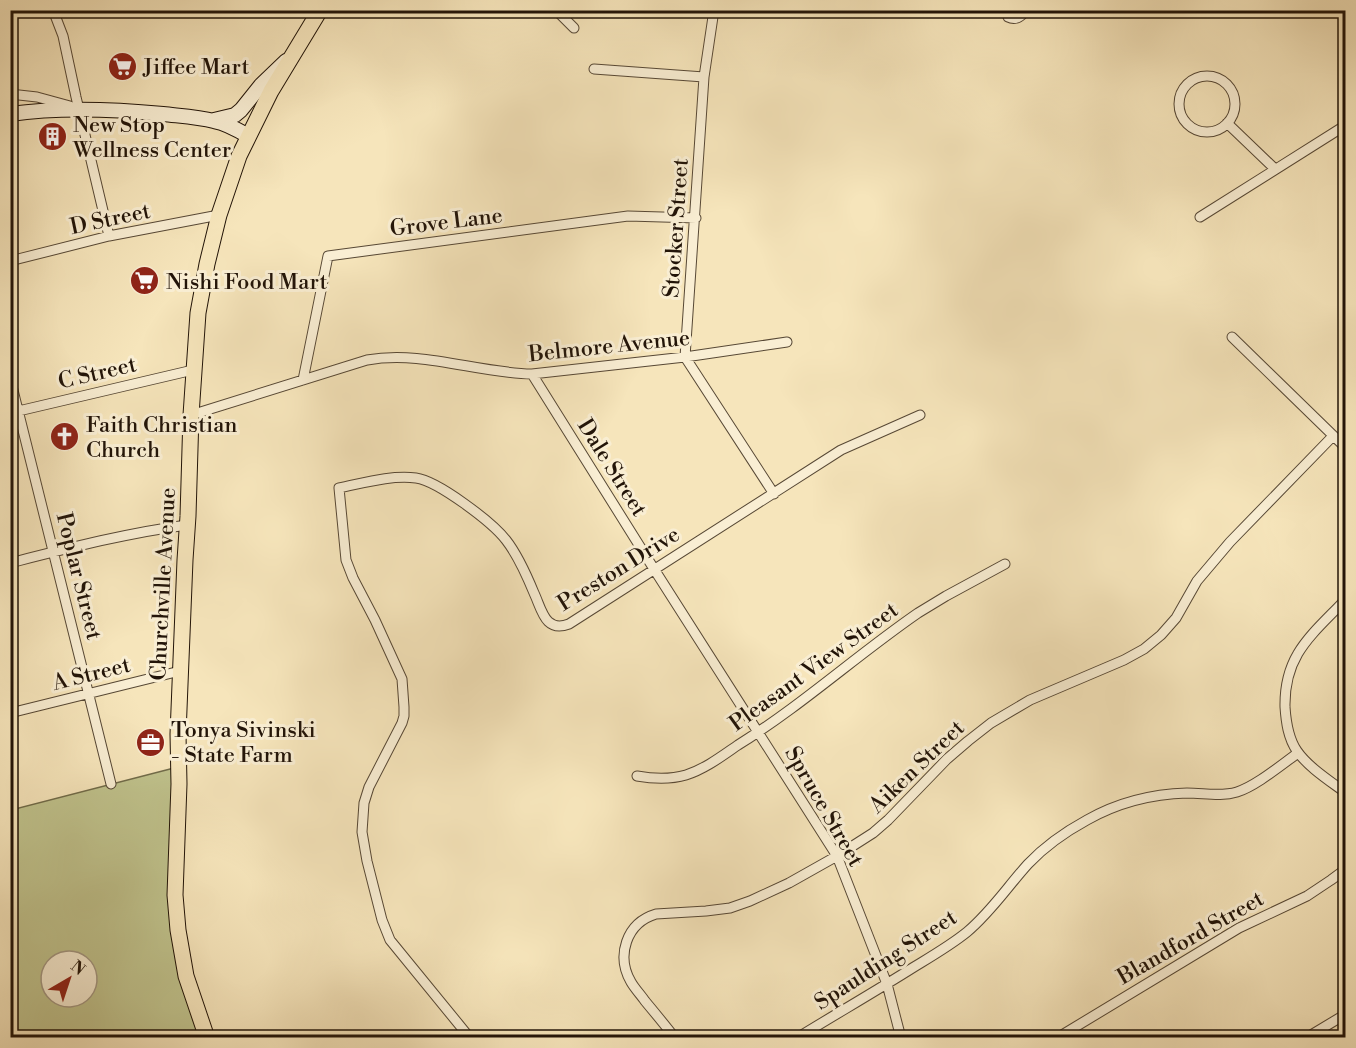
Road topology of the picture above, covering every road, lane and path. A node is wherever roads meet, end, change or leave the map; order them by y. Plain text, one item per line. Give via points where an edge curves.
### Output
1 (53, 10) edge
2 (320, 10) edge
3 (556, 10) edge
4 (714, 10) edge
5 (1006, 10) edge
6 (1026, 10) edge
7 (574, 28) dead end
8 (293, 54) junction
9 (594, 69) dead end
10 (704, 77) junction
11 (10, 94) edge
12 (78, 109) junction
13 (10, 114) edge
14 (214, 120) junction
15 (1227, 123) junction
16 (1346, 125) edge
17 (248, 136) junction
18 (1275, 169) junction
19 (219, 215) junction
20 (1200, 217) dead end
21 (696, 218) junction
22 (110, 236) junction
23 (10, 261) edge
24 (1232, 337) dead end
25 (787, 342) dead end
26 (686, 357) junction
27 (193, 370) junction
28 (532, 374) junction
29 (10, 378) edge
30 (303, 381) junction
31 (15, 412) edge
32 (191, 415) junction
33 (920, 416) dead end
34 (1333, 436) junction
35 (1346, 448) edge
36 (774, 494) junction
37 (187, 525) junction
38 (54, 552) junction
39 (10, 563) edge
40 (1005, 564) dead end
41 (654, 569) junction
42 (1346, 599) edge
43 (1337, 608) junction
44 (1346, 617) edge
45 (180, 671) junction
46 (89, 693) junction
47 (10, 713) edge
48 (758, 732) junction
49 (1298, 753) junction
50 (637, 777) dead end
51 (111, 784) dead end
52 (1346, 793) edge
53 (837, 856) junction
54 (1345, 868) edge
55 (887, 984) junction
56 (1346, 1014) edge
57 (207, 1038) edge
58 (470, 1038) edge
59 (675, 1038) edge
60 (797, 1038) edge
61 (901, 1038) edge
62 (1057, 1038) edge
63 (1306, 1038) edge

1 - 12 street via 63,36
2 - 8 main road, Churchville Avenue
3 - 7 street
4 - 10 street, Stocker Street
5 - 6 street via 1008,17 1015,19
8 - 14 street via 241,110
8 - 17 main road, Churchville Avenue
9 - 10 street
10 - 21 street, Stocker Street
11 - 12 street
12 - 13 street
12 - 14 street
12 - 22 street
14 - 17 street
15 - 15 street via 1235,104 1227,85 1209,76 1189,83 1179,104 1188,124 1210,132
15 - 18 street
16 - 18 street
17 - 19 main road, Churchville Avenue
18 - 20 street
19 - 22 street, D Street
19 - 27 main road, Churchville Avenue via 202,285
21 - 26 street, Stocker Street
21 - 30 street, Grove Lane via 628,216 328,255
22 - 23 street, D Street
24 - 34 street
25 - 26 street, Belmore Avenue
26 - 28 street, Belmore Avenue
26 - 36 street
27 - 31 street, C Street
27 - 32 main road, Churchville Avenue
28 - 30 street, Belmore Avenue via 397,357 367,360
28 - 41 street, Dale Street
29 - 31 street, Poplar Street
30 - 32 street, Belmore Avenue
31 - 38 street, Poplar Street
32 - 37 main road, Churchville Avenue
33 - 36 street, Preston Drive via 841,450
34 - 35 street
34 - 53 street, Aiken Street via 1224,549 1158,638 1124,660 1030,700 991,723 946,759 883,826
36 - 41 street, Preston Drive
37 - 38 street
37 - 45 main road, Churchville Avenue
38 - 39 street
38 - 46 street, Poplar Street
40 - 48 street, Pleasant View Street via 918,613
41 - 48 street, Dale Street
41 - 58 street, Preston Drive via 569,624 554,625 547,620 507,541 438,486 422,479 401,478 339,488 347,563 399,670 404,689 402,723 364,803 362,832 367,861 390,940
42 - 43 street
43 - 44 street
43 - 49 street via 1301,646 1291,665 1285,692 1287,726
45 - 46 street, A Street
45 - 57 main road, Churchville Avenue via 176,913 186,976
46 - 47 street, A Street
46 - 51 street, Poplar Street
48 - 50 street, Pleasant View Street via 687,774 663,779
48 - 53 street, Spruce Street
49 - 52 street
49 - 55 street, Spaulding Street via 1238,792 1150,797 1110,809 1073,828 1034,858 958,940
53 - 55 street, Spruce Street
53 - 59 street, Aiken Street via 746,903 714,911 656,914 633,928 625,951 629,978
54 - 62 street, Blandford Street via 1306,896 1239,928
55 - 60 street, Spaulding Street
55 - 61 street, Spruce Street
56 - 63 street

